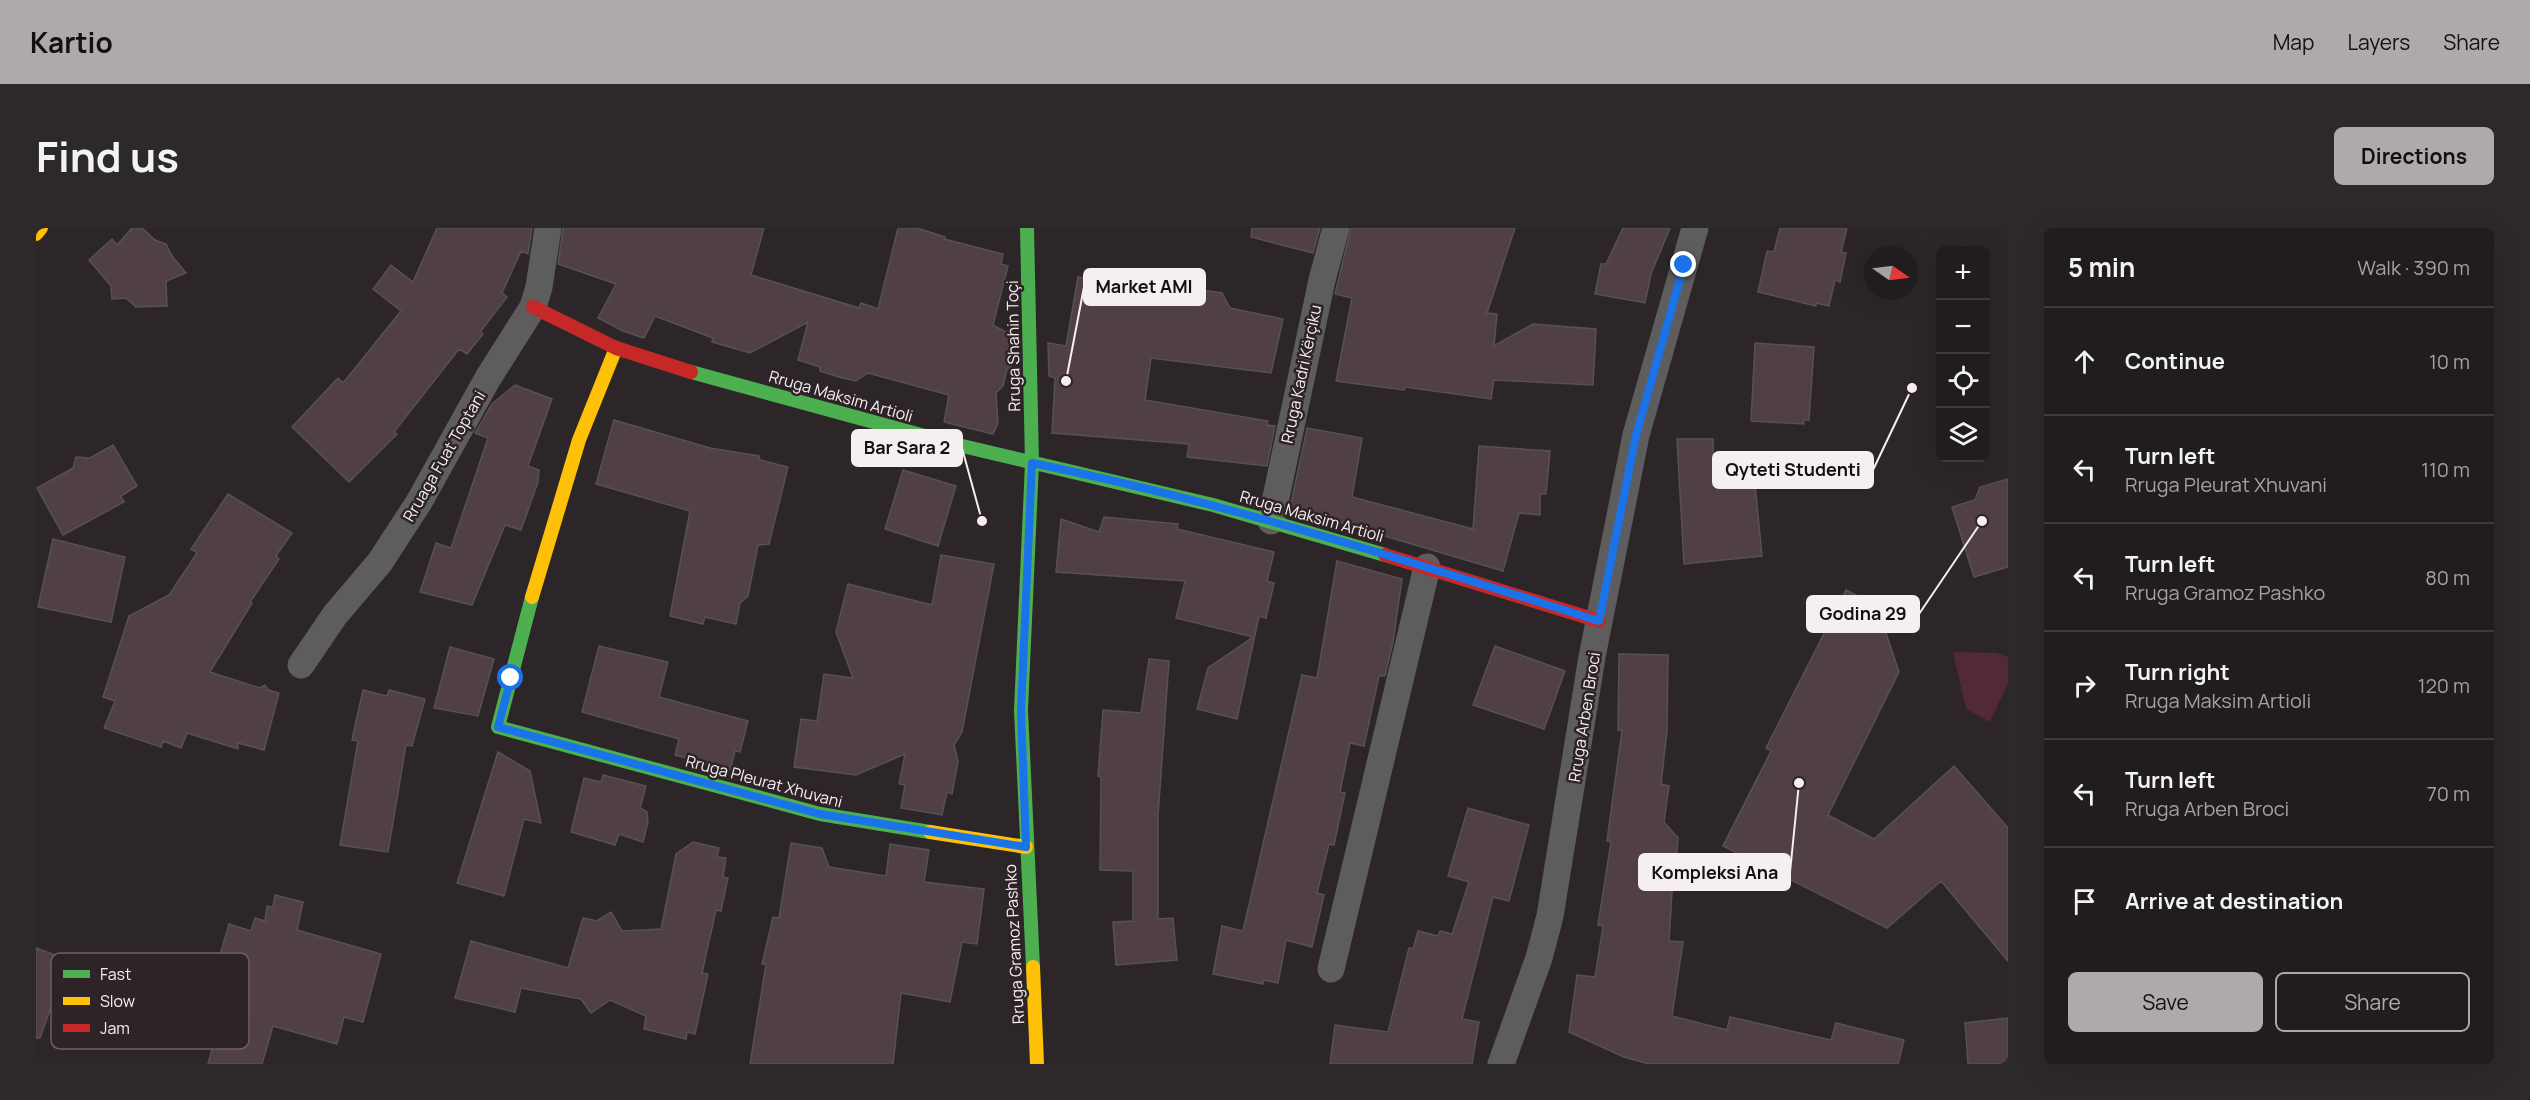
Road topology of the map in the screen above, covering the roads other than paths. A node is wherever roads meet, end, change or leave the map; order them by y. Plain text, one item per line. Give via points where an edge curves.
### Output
1 (41, 228) edge
2 (548, 228) edge
3 (1027, 228) edge
4 (1336, 228) edge
5 (1695, 228) edge
6 (36, 234) edge
7 (533, 307) junction
8 (616, 348) junction
9 (1032, 463) junction
10 (1271, 521) junction
11 (1427, 567) junction
12 (1599, 621) junction
13 (301, 664) dead end
14 (1026, 847) junction
15 (1331, 969) dead end
16 (1037, 1064) edge
17 (1501, 1064) edge

1 - 6 street
2 - 7 street, Rruaga Fuat Toptani
3 - 9 street, Rruga Shahin Toçi
4 - 10 street, Rruga Kadri Kërçiku
5 - 12 street, Rruga Arben Broci via 1636,435
7 - 8 street, Rruga Maksim Artioli
7 - 13 street, Rruaga Fuat Toptani via 488,378 419,502 380,562 335,615
8 - 9 street, Rruga Maksim Artioli
8 - 14 street, Rruga Pleurat Xhuvani via 587,417 549,530 498,727 820,814
9 - 10 street, Rruga Maksim Artioli
9 - 14 street, Rruga Gramoz Pashko via 1021,710
10 - 11 street, Rruga Maksim Artioli
11 - 12 street, Rruga Maksim Artioli
11 - 15 street
12 - 17 street, Rruga Arben Broci via 1550,916
14 - 16 street, Rruga Gramoz Pashko

